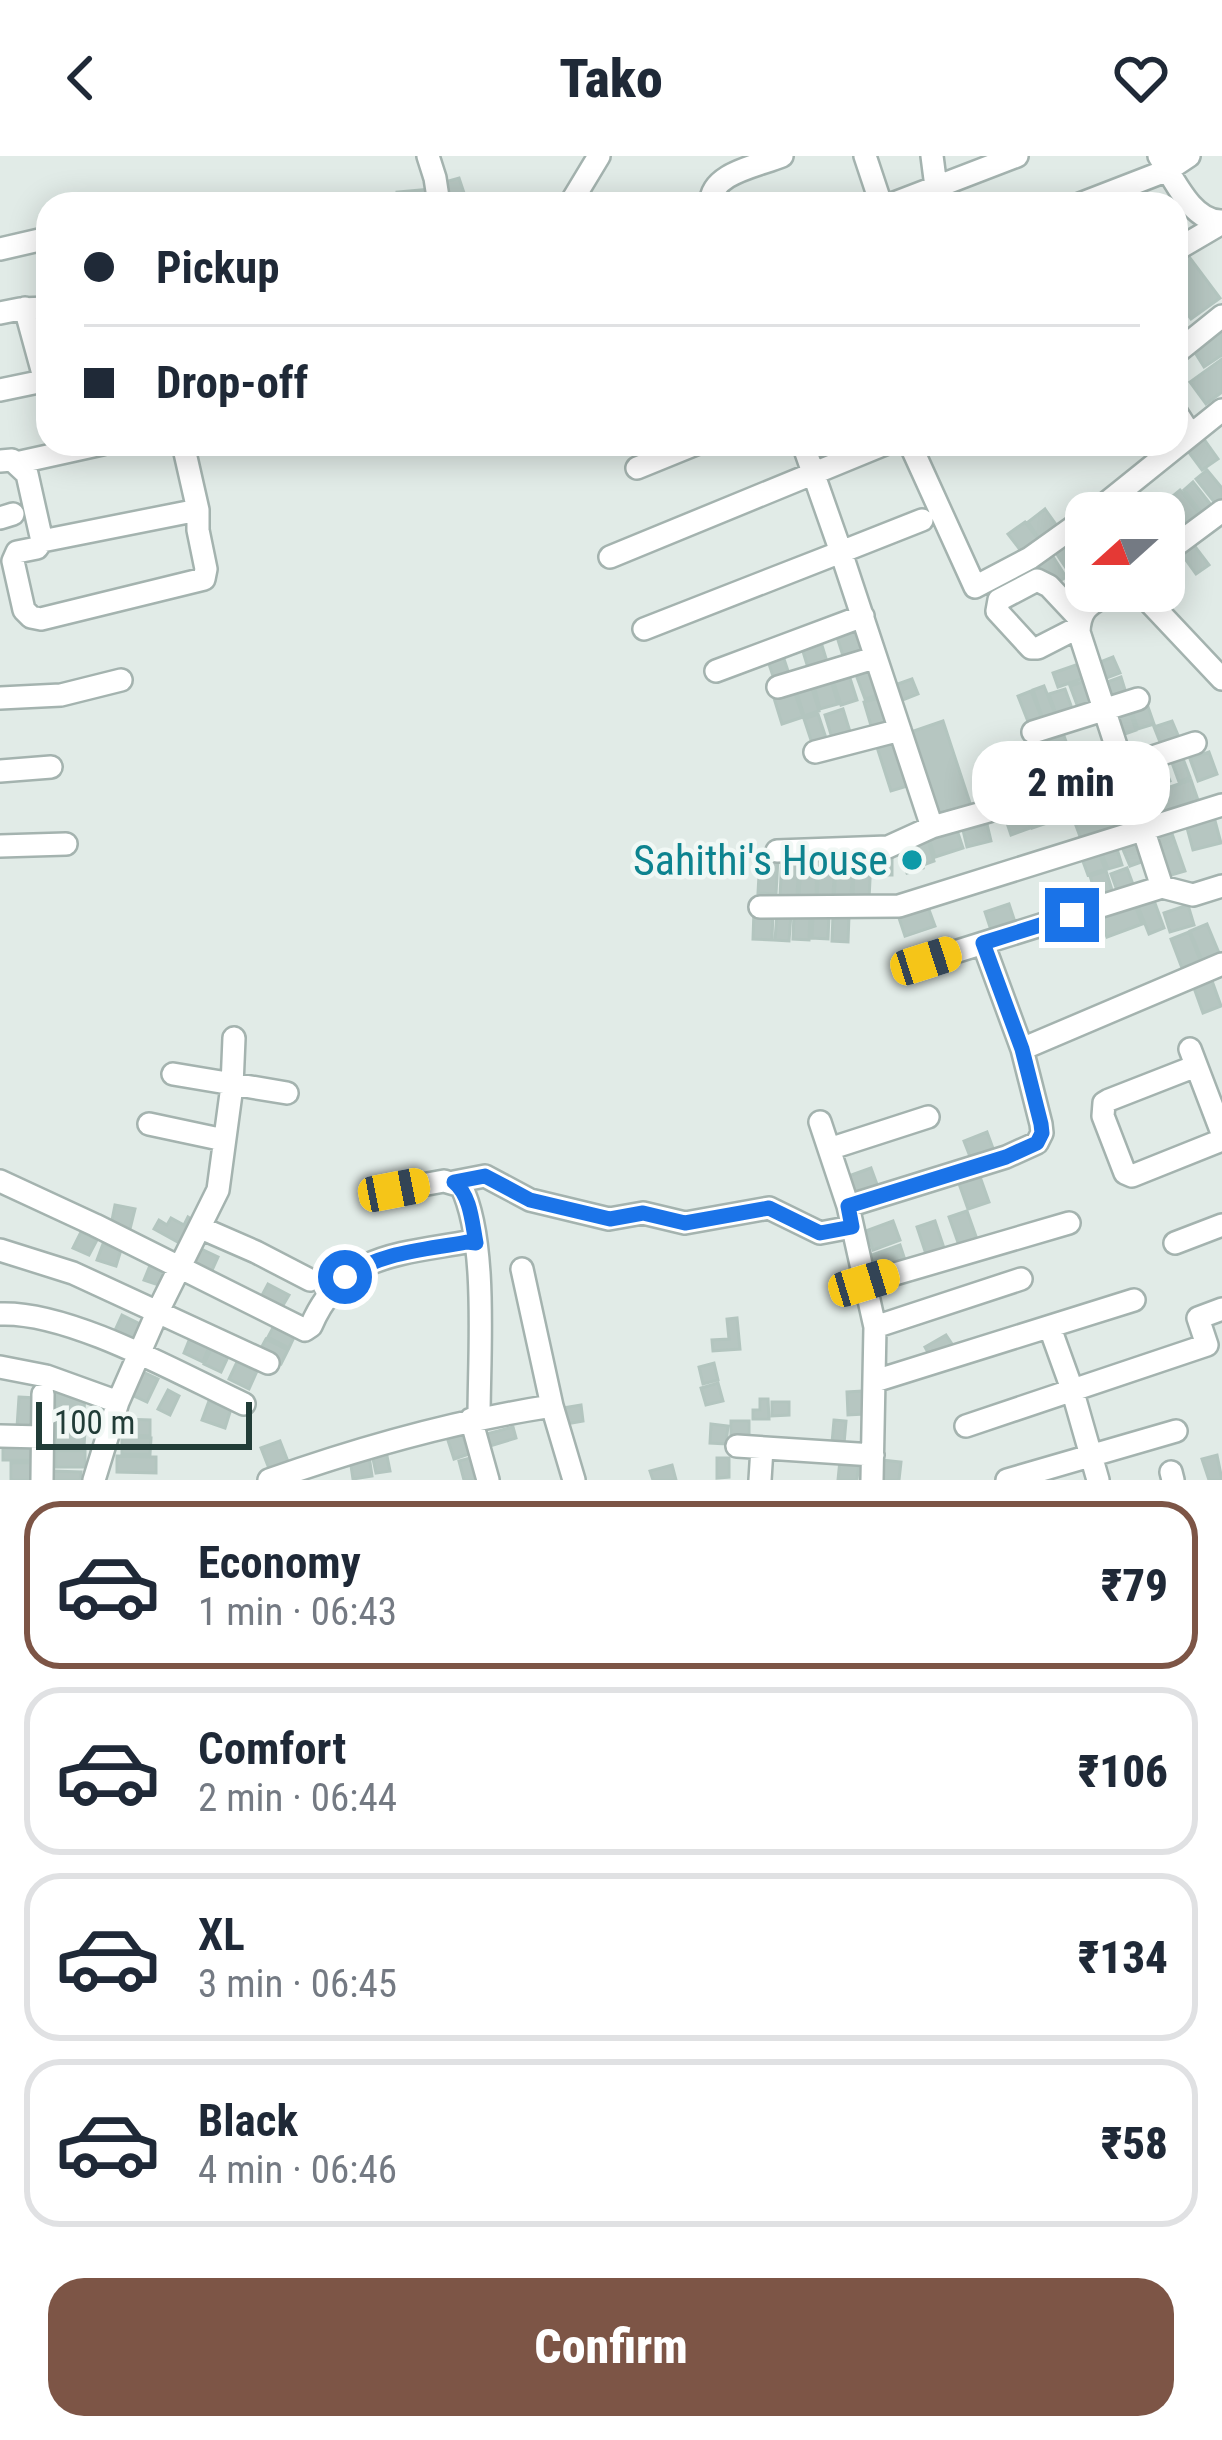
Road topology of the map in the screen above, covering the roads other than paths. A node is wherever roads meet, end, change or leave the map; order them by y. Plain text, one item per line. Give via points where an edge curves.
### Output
1 (428, 156) edge
2 (599, 156) edge
3 (782, 156) edge
4 (865, 156) edge
5 (932, 156) edge
6 (1017, 156) edge
7 (1189, 156) edge
8 (1164, 163) edge
9 (936, 188) junction
10 (438, 192) edge
11 (577, 192) edge
12 (710, 192) edge
13 (876, 192) edge
14 (925, 192) edge
15 (1105, 192) edge
16 (1185, 192) edge
17 (1188, 196) edge
18 (1222, 222) edge
19 (36, 241) edge
20 (1188, 243) edge
21 (0, 249) edge
22 (36, 308) edge
23 (0, 313) edge
24 (1222, 316) edge
25 (1188, 343) edge
26 (36, 382) edge
27 (0, 390) edge
28 (1222, 410) edge
29 (1188, 431) edge
30 (1190, 434) joint
31 (39, 456) edge
32 (186, 456) edge
33 (666, 456) edge
34 (807, 456) edge
35 (857, 456) edge
36 (915, 456) edge
37 (1164, 456) edge
38 (8, 462) edge
39 (637, 468) dead end
40 (814, 474) junction
41 (1122, 492) edge
42 (198, 510) junction
43 (1222, 511) edge
44 (922, 520) dead end
45 (1185, 538) edge
46 (1065, 539) edge
47 (42, 541) junction
48 (841, 552) junction
49 (610, 557) dead end
50 (1084, 612) edge
51 (1159, 612) edge
52 (863, 616) junction
53 (644, 629) dead end
54 (874, 658) junction
55 (716, 671) dead end
56 (1222, 679) edge
57 (121, 680) dead end
58 (778, 687) dead end
59 (0, 698) edge
60 (1138, 699) dead end
61 (1106, 709) junction
62 (900, 730) junction
63 (1033, 733) dead end
64 (1195, 743) dead end
65 (815, 752) dead end
66 (51, 767) dead end
67 (1125, 767) junction
68 (0, 771) edge
69 (1222, 805) edge
70 (932, 827) junction
71 (1144, 830) junction
72 (65, 844) dead end
73 (0, 846) edge
74 (777, 851) dead end
75 (1222, 886) edge
76 (1162, 887) junction
77 (760, 907) dead end
78 (983, 943) junction
79 (926, 961) dead end
80 (1222, 964) edge
81 (234, 1038) dead end
82 (1022, 1049) junction
83 (173, 1075) dead end
84 (232, 1083) junction
85 (287, 1093) dead end
86 (928, 1117) dead end
87 (820, 1122) dead end
88 (149, 1124) dead end
89 (1222, 1136) edge
90 (224, 1140) junction
91 (829, 1149) junction
92 (0, 1181) edge
93 (454, 1182) junction
94 (394, 1190) dead end
95 (850, 1216) junction
96 (1069, 1223) dead end
97 (1222, 1225) edge
98 (201, 1228) junction
99 (476, 1243) junction
100 (1175, 1243) dead end
101 (0, 1250) edge
102 (178, 1268) junction
103 (522, 1269) dead end
104 (310, 1280) dead end
105 (1021, 1280) dead end
106 (864, 1283) junction
107 (1134, 1300) dead end
108 (1222, 1309) edge
109 (157, 1313) junction
110 (0, 1314) edge
111 (874, 1327) junction
112 (1050, 1328) junction
113 (140, 1354) junction
114 (268, 1363) dead end
115 (0, 1367) edge
116 (875, 1381) junction
117 (1072, 1389) junction
118 (43, 1394) dead end
119 (118, 1402) junction
120 (244, 1404) dead end
121 (552, 1406) junction
122 (475, 1418) junction
123 (966, 1426) dead end
124 (1176, 1431) dead end
125 (0, 1436) edge
126 (42, 1437) junction
127 (737, 1446) dead end
128 (762, 1448) junction
129 (344, 1454) junction
130 (1092, 1454) junction
131 (873, 1455) junction
132 (42, 1480) edge
133 (94, 1480) edge
134 (269, 1480) edge
135 (349, 1480) edge
136 (488, 1480) edge
137 (574, 1480) edge
138 (760, 1480) edge
139 (872, 1480) edge
140 (1006, 1480) edge
141 (1098, 1480) edge

1 - 10 street
2 - 11 street
3 - 12 street via 718,181
4 - 13 street
5 - 9 street
6 - 9 street
7 - 8 street
8 - 15 street
8 - 16 street
9 - 14 street
17 - 18 street via 1205,219
18 - 20 street
19 - 21 street
22 - 23 street
24 - 25 street
26 - 27 street
28 - 30 street
29 - 30 street
31 - 38 street
32 - 42 street
33 - 39 street
34 - 40 street
35 - 40 street
36 - 46 street via 975,586
37 - 41 street
38 - 47 street via 27,474
40 - 48 street
40 - 49 street
42 - 47 street
42 - 47 street via 204,579 41,619 24,610 13,561
43 - 45 street
44 - 48 street
48 - 52 street
48 - 53 street
50 - 61 street via 1079,622
51 - 56 street
52 - 54 street
52 - 55 street
54 - 58 street
54 - 62 street
57 - 59 street
60 - 61 street
61 - 63 street
61 - 67 street
62 - 65 street
62 - 70 street
64 - 67 street
66 - 68 street
67 - 70 street
67 - 71 street
69 - 71 street
70 - 74 street via 888,848
71 - 76 street
71 - 77 street via 898,906
72 - 73 street
75 - 76 street via 1193,895
76 - 78 street
78 - 79 street
78 - 82 street
80 - 82 street
81 - 84 street
82 - 95 street via 1041,1124 1037,1143
83 - 84 street
84 - 85 street
84 - 90 street
86 - 91 street
87 - 91 street
88 - 90 street
89 - 89 street via 1193,1058 1104,1103 1132,1176
90 - 98 street via 218,1190
91 - 95 street
92 - 102 street
93 - 94 street
93 - 95 street via 485,1176 530,1200 610,1219 643,1213 685,1223 769,1208 820,1233
93 - 99 street via 466,1196
95 - 106 street
96 - 106 street
97 - 100 street
98 - 102 street
98 - 104 street
99 - 102 street via 363,1264 333,1288 305,1330
99 - 122 street
101 - 109 street
102 - 109 street
103 - 121 street
105 - 111 street
106 - 111 street
107 - 112 street
108 - 117 street via 1198,1318 1208,1345
109 - 113 street
109 - 114 street
110 - 113 street via 51,1319
111 - 116 street
112 - 116 street
112 - 117 street
113 - 119 street
113 - 120 street
115 - 119 street
116 - 131 street
117 - 123 street
117 - 130 street
118 - 126 street
119 - 133 street
121 - 122 street
121 - 137 street
122 - 129 street
122 - 136 street
124 - 130 street
125 - 126 street
126 - 132 street
127 - 128 street
128 - 131 street
128 - 138 street
129 - 134 street
129 - 135 street
130 - 140 street
130 - 141 street
131 - 139 street

